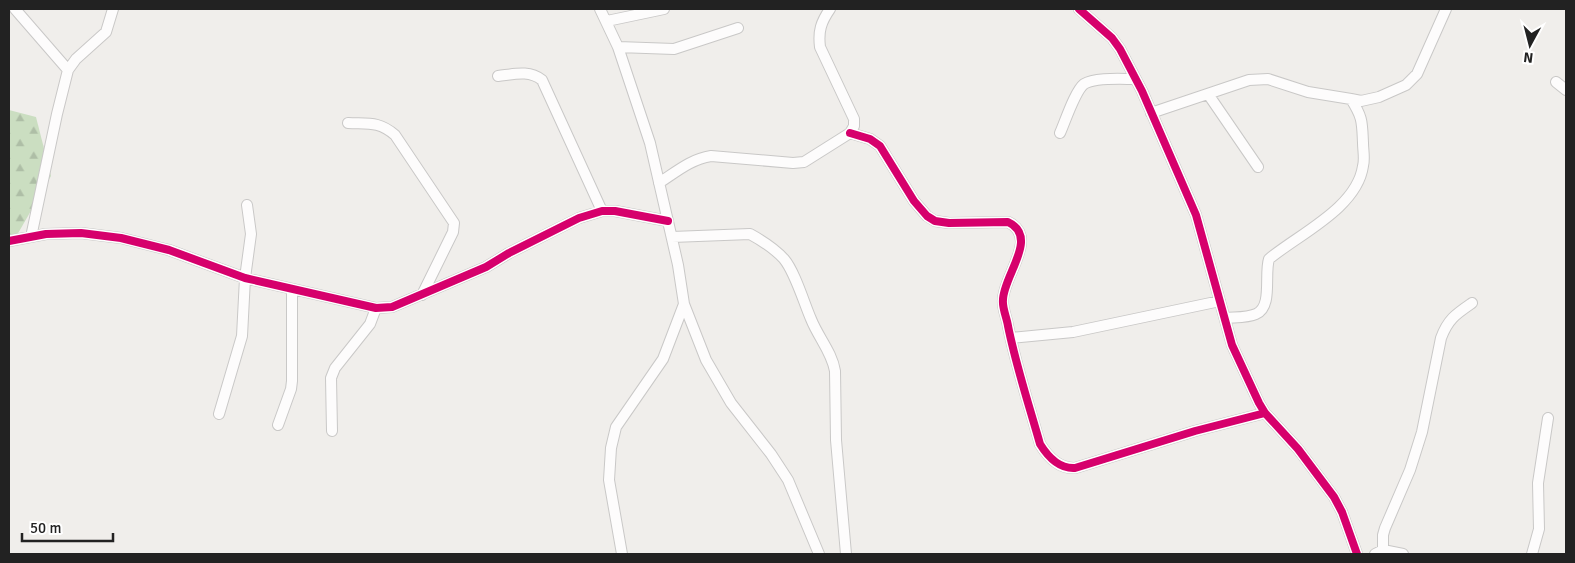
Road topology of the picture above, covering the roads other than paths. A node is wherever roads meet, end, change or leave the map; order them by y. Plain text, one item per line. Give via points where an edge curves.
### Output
1 (15, 9) edge
2 (113, 9) edge
3 (600, 9) edge
4 (664, 9) edge
5 (830, 9) edge
6 (1079, 9) edge
7 (1446, 9) edge
8 (607, 22) junction
9 (738, 28) dead end
10 (618, 47) junction
11 (68, 70) junction
12 (498, 76) dead end
13 (1135, 78) junction
14 (1556, 82) dead end
15 (1566, 90) edge
16 (1208, 94) junction
17 (1351, 100) junction
18 (1152, 113) junction
19 (348, 123) dead end
20 (850, 133) junction
21 (1060, 133) dead end
22 (1258, 167) dead end
23 (659, 183) junction
24 (246, 205) dead end
25 (602, 212) junction
26 (668, 221) junction
27 (31, 237) junction
28 (672, 237) junction
29 (9, 241) edge
30 (246, 278) junction
31 (292, 289) junction
32 (422, 295) junction
33 (1220, 301) junction
34 (1472, 303) dead end
35 (684, 304) junction
36 (376, 308) junction
37 (1225, 318) junction
38 (1010, 338) junction
39 (1265, 413) junction
40 (219, 414) dead end
41 (1548, 418) dead end
42 (278, 425) dead end
43 (332, 431) dead end
44 (1379, 552) edge
45 (622, 554) edge
46 (819, 554) edge
47 (846, 554) edge
48 (1357, 554) edge
49 (1403, 554) edge
50 (1532, 554) edge

1 - 11 street
2 - 11 street via 106,32 76,58
3 - 8 street
4 - 8 street
5 - 20 street via 818,35 820,47 854,119
6 - 13 street via 1112,38
7 - 17 street via 1412,81 1371,100
8 - 10 street
9 - 10 street via 674,48
10 - 23 street via 650,142
11 - 27 street
12 - 25 street via 525,73 534,74 542,80
13 - 18 street
13 - 21 street via 1084,84
14 - 15 street
16 - 17 street via 1249,80 1268,79 1308,92
16 - 18 street
16 - 22 street
17 - 37 street via 1361,116 1364,165 1350,196 1338,209 1269,259 1267,301 1258,314
18 - 33 street via 1196,216
19 - 32 street via 378,124 395,135 454,223 453,232
20 - 23 street via 804,162 712,156 694,160
20 - 38 street via 880,146 914,202 935,221 1008,222 1016,226 1021,235 1021,248 1002,302
23 - 26 street
24 - 30 street via 251,234
25 - 26 street
25 - 32 street via 579,218 486,267
26 - 28 street
27 - 29 street
27 - 30 street via 81,232 121,238 169,250
28 - 35 street
28 - 47 street via 750,234 784,260 791,271 835,371 836,440
30 - 31 street
30 - 40 street via 242,336
31 - 36 street
31 - 42 street via 292,380
32 - 36 street via 392,307
33 - 37 street
33 - 38 street via 1073,332
34 - 44 street via 1445,326 1422,432
35 - 45 street via 663,359 616,427 609,480
35 - 46 street via 714,376 788,480
36 - 43 street via 370,324 335,368 331,378
37 - 39 street via 1236,354
38 - 39 street via 1040,444 1060,466 1067,468
39 - 48 street via 1298,449 1334,497
41 - 50 street via 1538,483 1539,529
44 - 49 street

